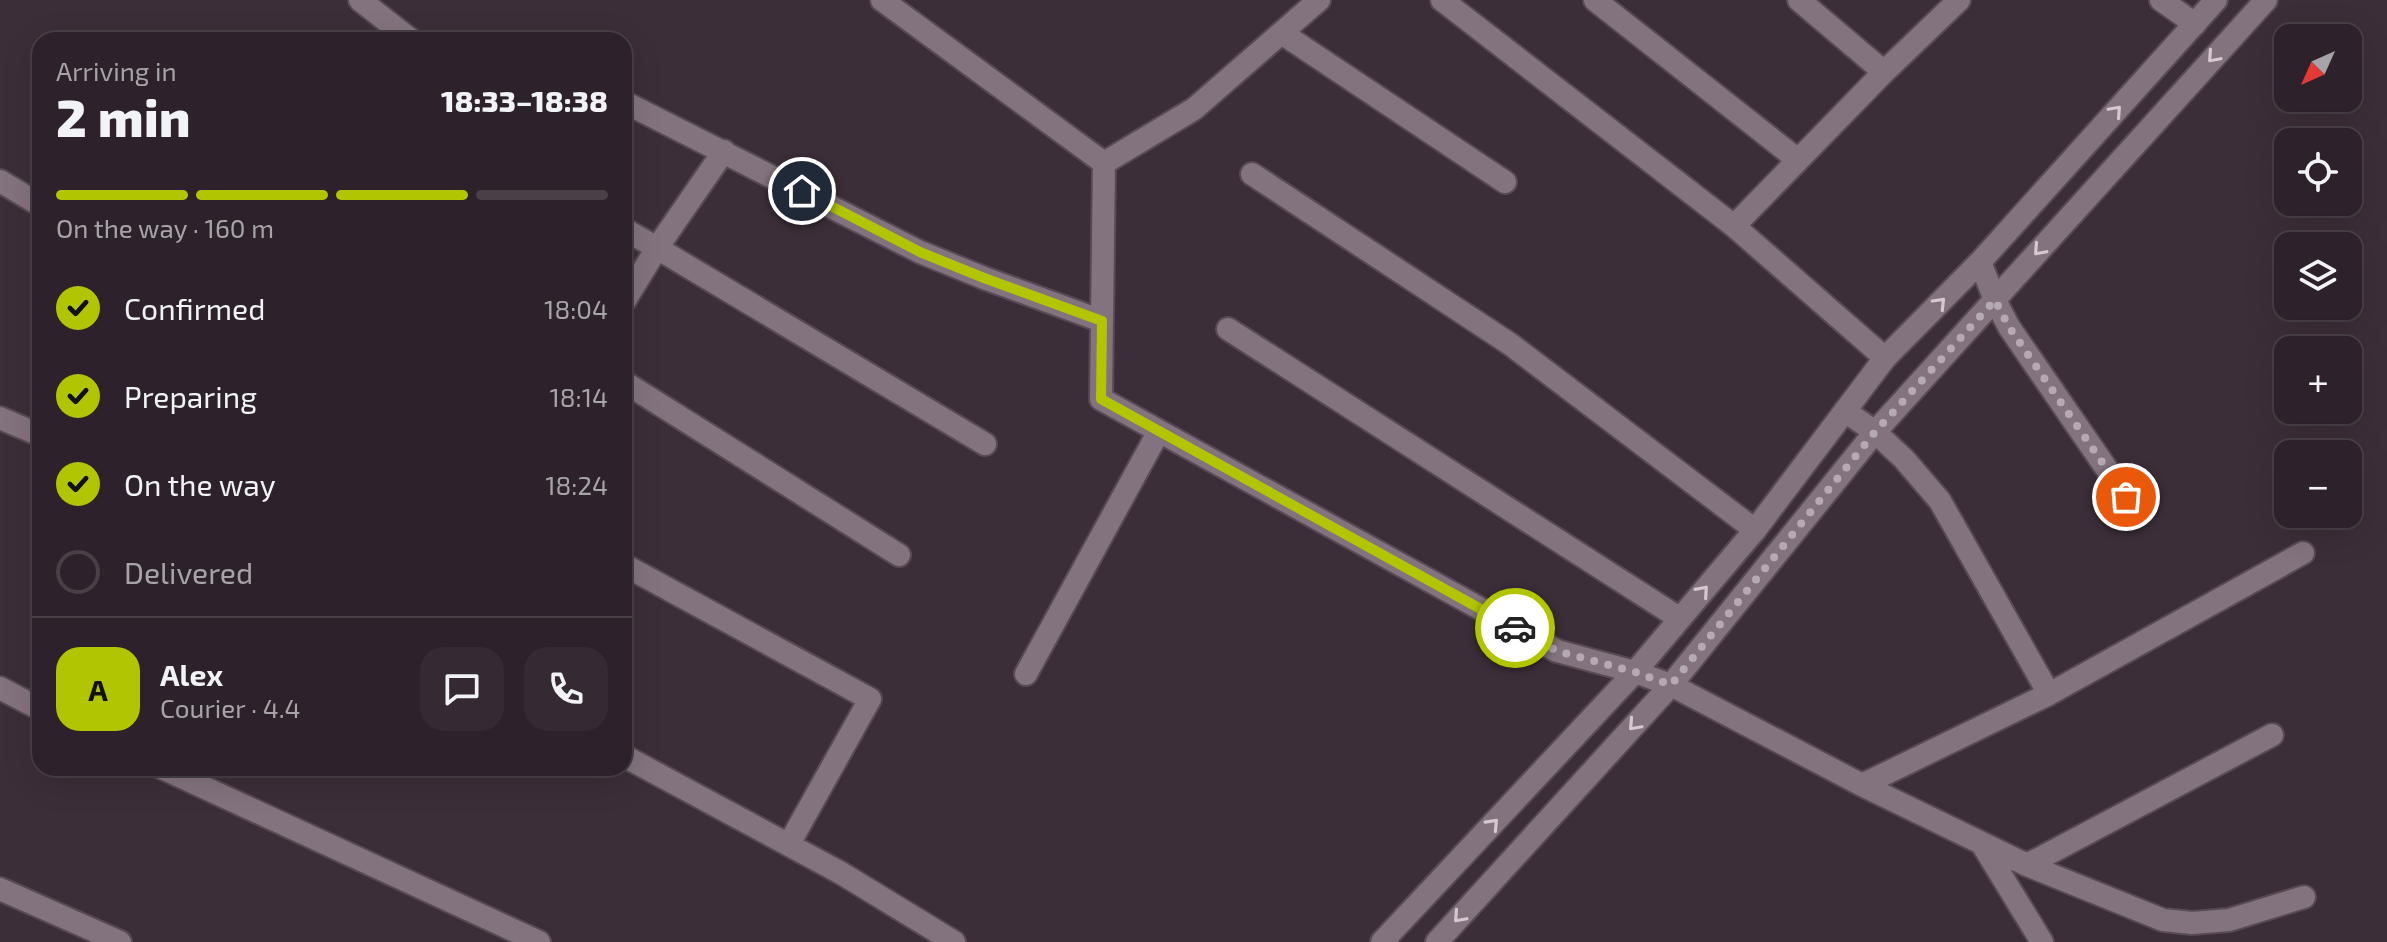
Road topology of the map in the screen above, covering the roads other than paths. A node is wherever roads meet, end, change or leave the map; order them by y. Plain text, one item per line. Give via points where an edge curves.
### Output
1 (360, 0) edge
2 (882, 0) edge
3 (1319, 0) edge
4 (1442, 0) edge
5 (1595, 0) edge
6 (1799, 0) edge
7 (1959, 0) edge
8 (2161, 0) edge
9 (2216, 0) edge
10 (2266, 0) edge
11 (2195, 24) junction
12 (401, 32) edge
13 (1283, 34) junction
14 (1884, 72) junction
15 (632, 106) edge
16 (724, 151) junction
17 (1798, 160) junction
18 (1104, 163) junction
19 (1252, 174) dead end
20 (0, 181) edge
21 (1505, 182) dead end
22 (32, 200) edge
23 (1734, 226) junction
24 (632, 234) edge
25 (657, 248) junction
26 (1980, 262) junction
27 (632, 289) edge
28 (1995, 300) junction
29 (1102, 321) junction
30 (1228, 329) dead end
31 (1885, 358) junction
32 (632, 387) edge
33 (1845, 411) junction
34 (0, 418) edge
35 (1159, 431) junction
36 (32, 432) edge
37 (1875, 432) junction
38 (985, 444) dead end
39 (2126, 497) dead end
40 (1755, 530) junction
41 (2303, 553) dead end
42 (899, 555) dead end
43 (632, 569) edge
44 (1679, 618) junction
45 (1635, 672) junction
46 (1026, 674) dead end
47 (1671, 685) junction
48 (0, 688) edge
49 (2049, 694) junction
50 (32, 705) edge
51 (2272, 735) dead end
52 (632, 760) edge
53 (179, 776) edge
54 (1862, 785) junction
55 (789, 844) junction
56 (1982, 844) junction
57 (2027, 865) junction
58 (0, 889) edge
59 (2304, 897) dead end
60 (120, 942) edge
61 (539, 942) edge
62 (954, 942) edge
63 (1382, 942) edge
64 (1437, 942) edge
65 (2042, 942) edge

1 - 12 street
2 - 18 street
3 - 13 street
4 - 23 street
5 - 17 street
6 - 14 street
7 - 14 street
8 - 11 street
9 - 11 street
10 -> 28 street
26 -> 11 street
13 - 18 street via 1194,109
13 - 21 street
14 - 17 street
15 - 16 street
16 - 25 street
16 - 29 street via 920,252
17 - 23 street
18 - 29 street
19 - 40 street via 1510,344
20 - 22 street
23 - 31 street
24 - 25 street
25 - 27 street
25 - 38 street
26 - 28 street
31 -> 26 street
28 - 37 street
28 - 39 street
29 - 35 street via 1101,399
30 - 44 street
31 - 33 street
32 - 42 street
33 - 37 street
33 - 40 street
34 - 36 street
35 - 45 street via 1557,651
35 - 46 street
37 - 47 street
37 - 49 street via 1940,501
44 -> 40 street
41 - 49 street
43 - 55 street via 870,699
44 - 45 street
45 - 47 street
63 -> 45 street
47 - 54 street
47 -> 64 street
48 - 50 street
49 - 54 street
51 - 57 street
52 - 55 street
53 - 61 street
54 - 56 street
55 - 62 street
56 - 57 street
56 - 65 street
57 - 59 street via 2163,920 2229,920
58 - 60 street

